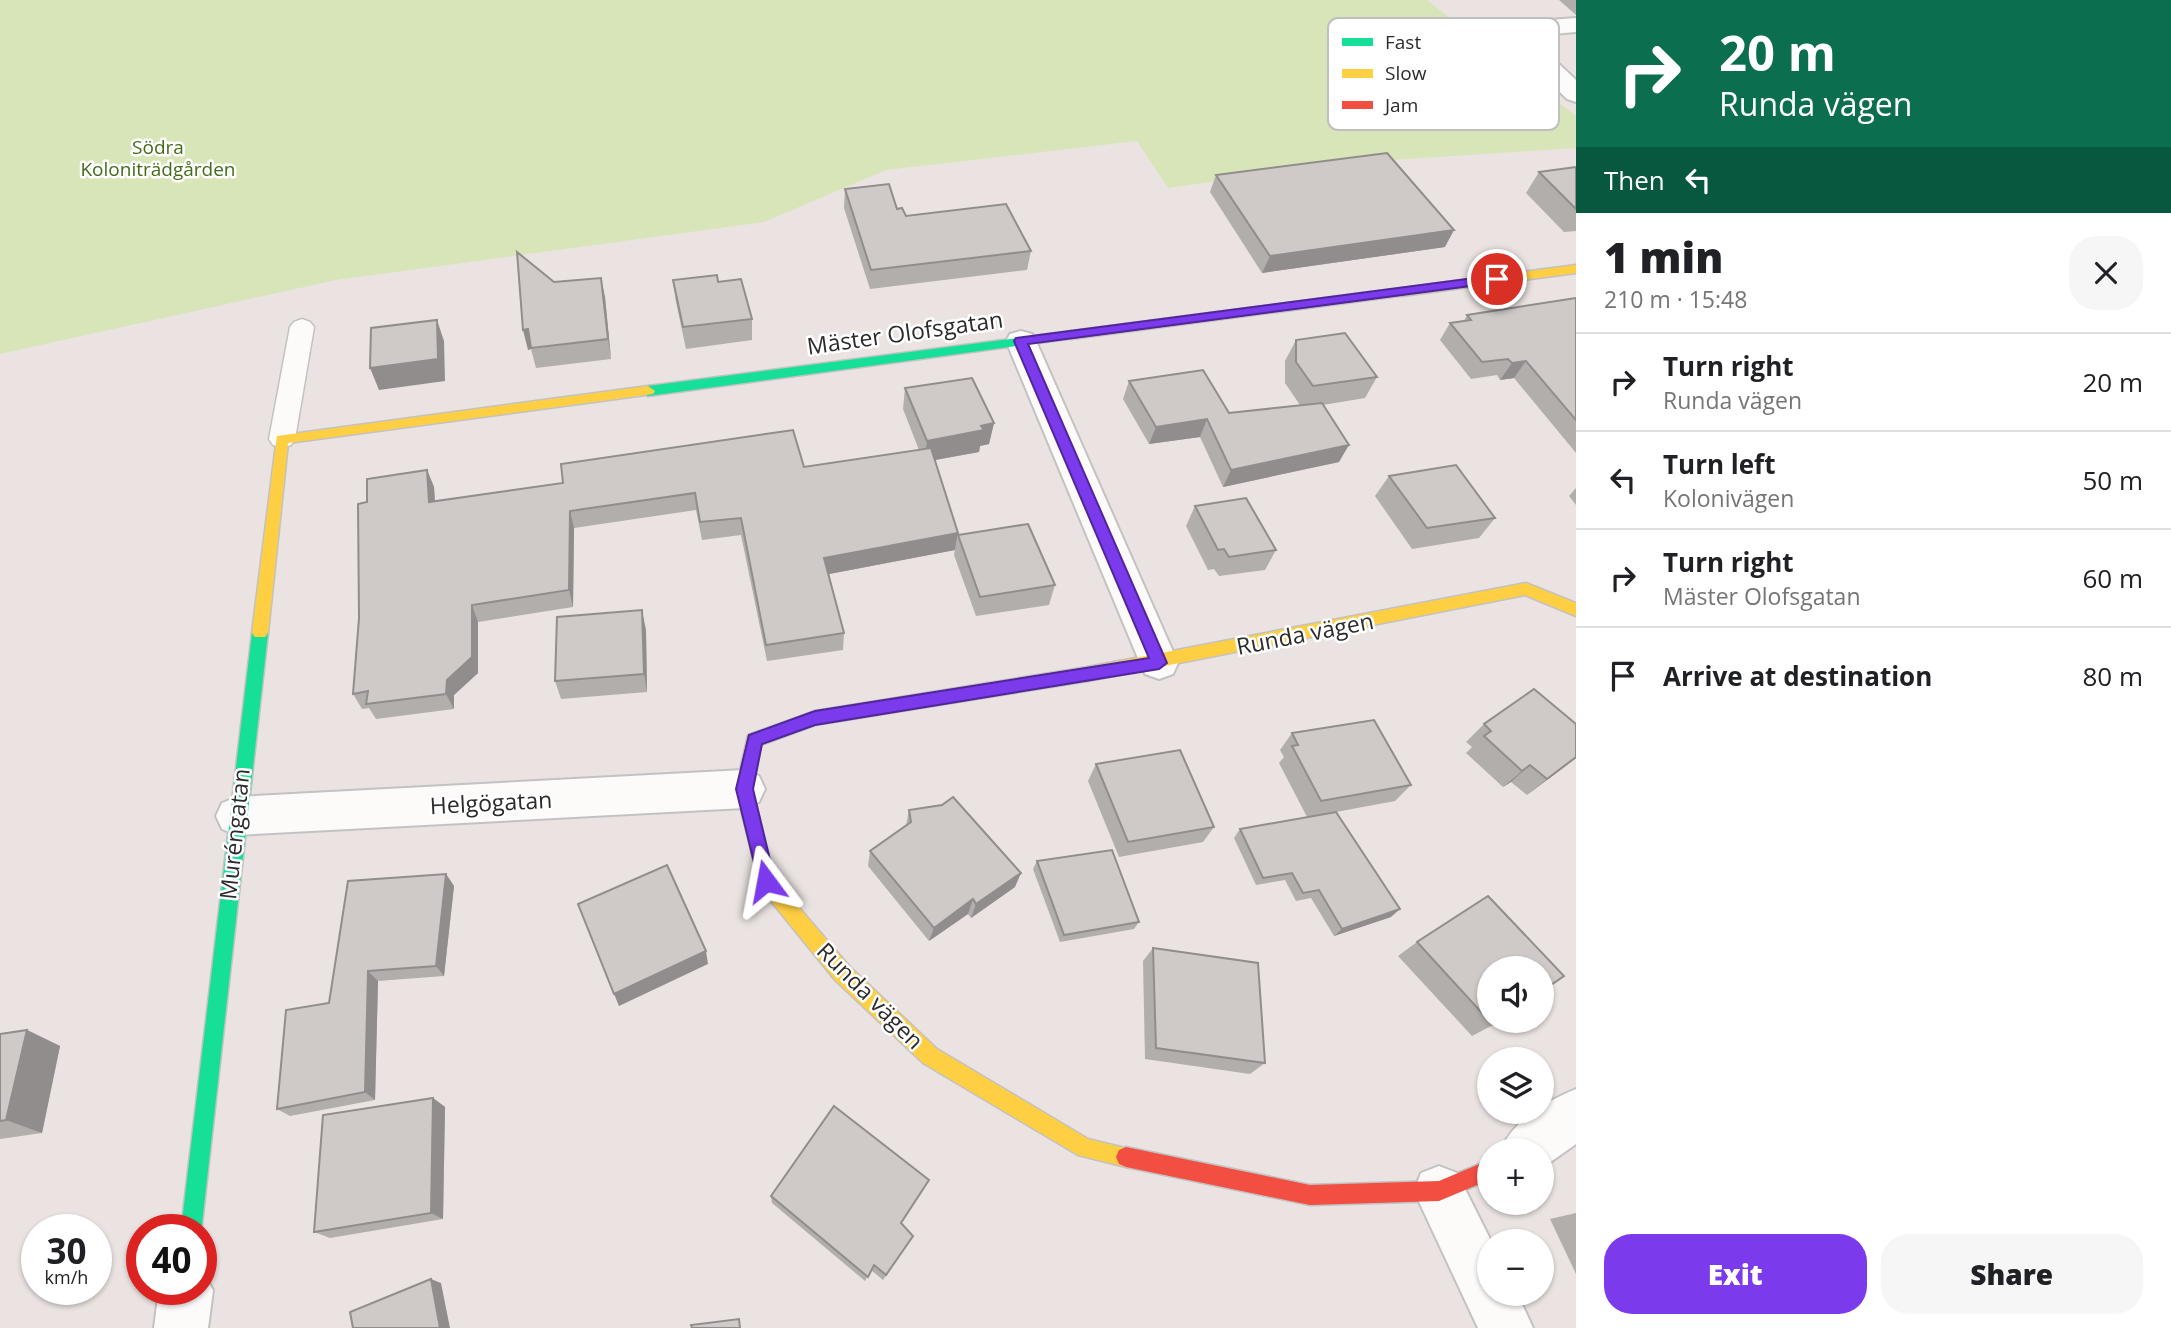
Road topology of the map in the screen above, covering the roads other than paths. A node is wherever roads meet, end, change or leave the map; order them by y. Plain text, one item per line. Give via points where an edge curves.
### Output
1 (1559, 78) edge
2 (1576, 94) edge
3 (1576, 269) edge
4 (302, 327) dead end
5 (1021, 341) junction
6 (282, 439) junction
7 (1576, 610) edge
8 (1159, 663) junction
9 (744, 789) junction
10 (237, 816) junction
11 (1576, 1114) edge
12 (1543, 1138) edge
13 (1477, 1175) edge
14 (1438, 1191) junction
15 (194, 1214) edge
16 (184, 1305) edge
17 (181, 1328) edge
18 (1506, 1328) edge

1 - 2 street
3 - 5 street, Mäster Olofsgatan
4 - 6 lane
5 - 6 street, Mäster Olofsgatan
5 - 8 street
6 - 10 street, Muréngatan
7 - 8 street, Runda vägen via 1525,589
8 - 9 street, Runda vägen via 815,718 754,740
9 - 10 street, Helgögatan
9 - 14 street, Runda vägen via 766,881 842,974 930,1056 1084,1148 1310,1195
10 - 15 street, Muréngatan
11 - 12 street
13 - 14 street, Runda vägen
14 - 18 street
16 - 17 street

